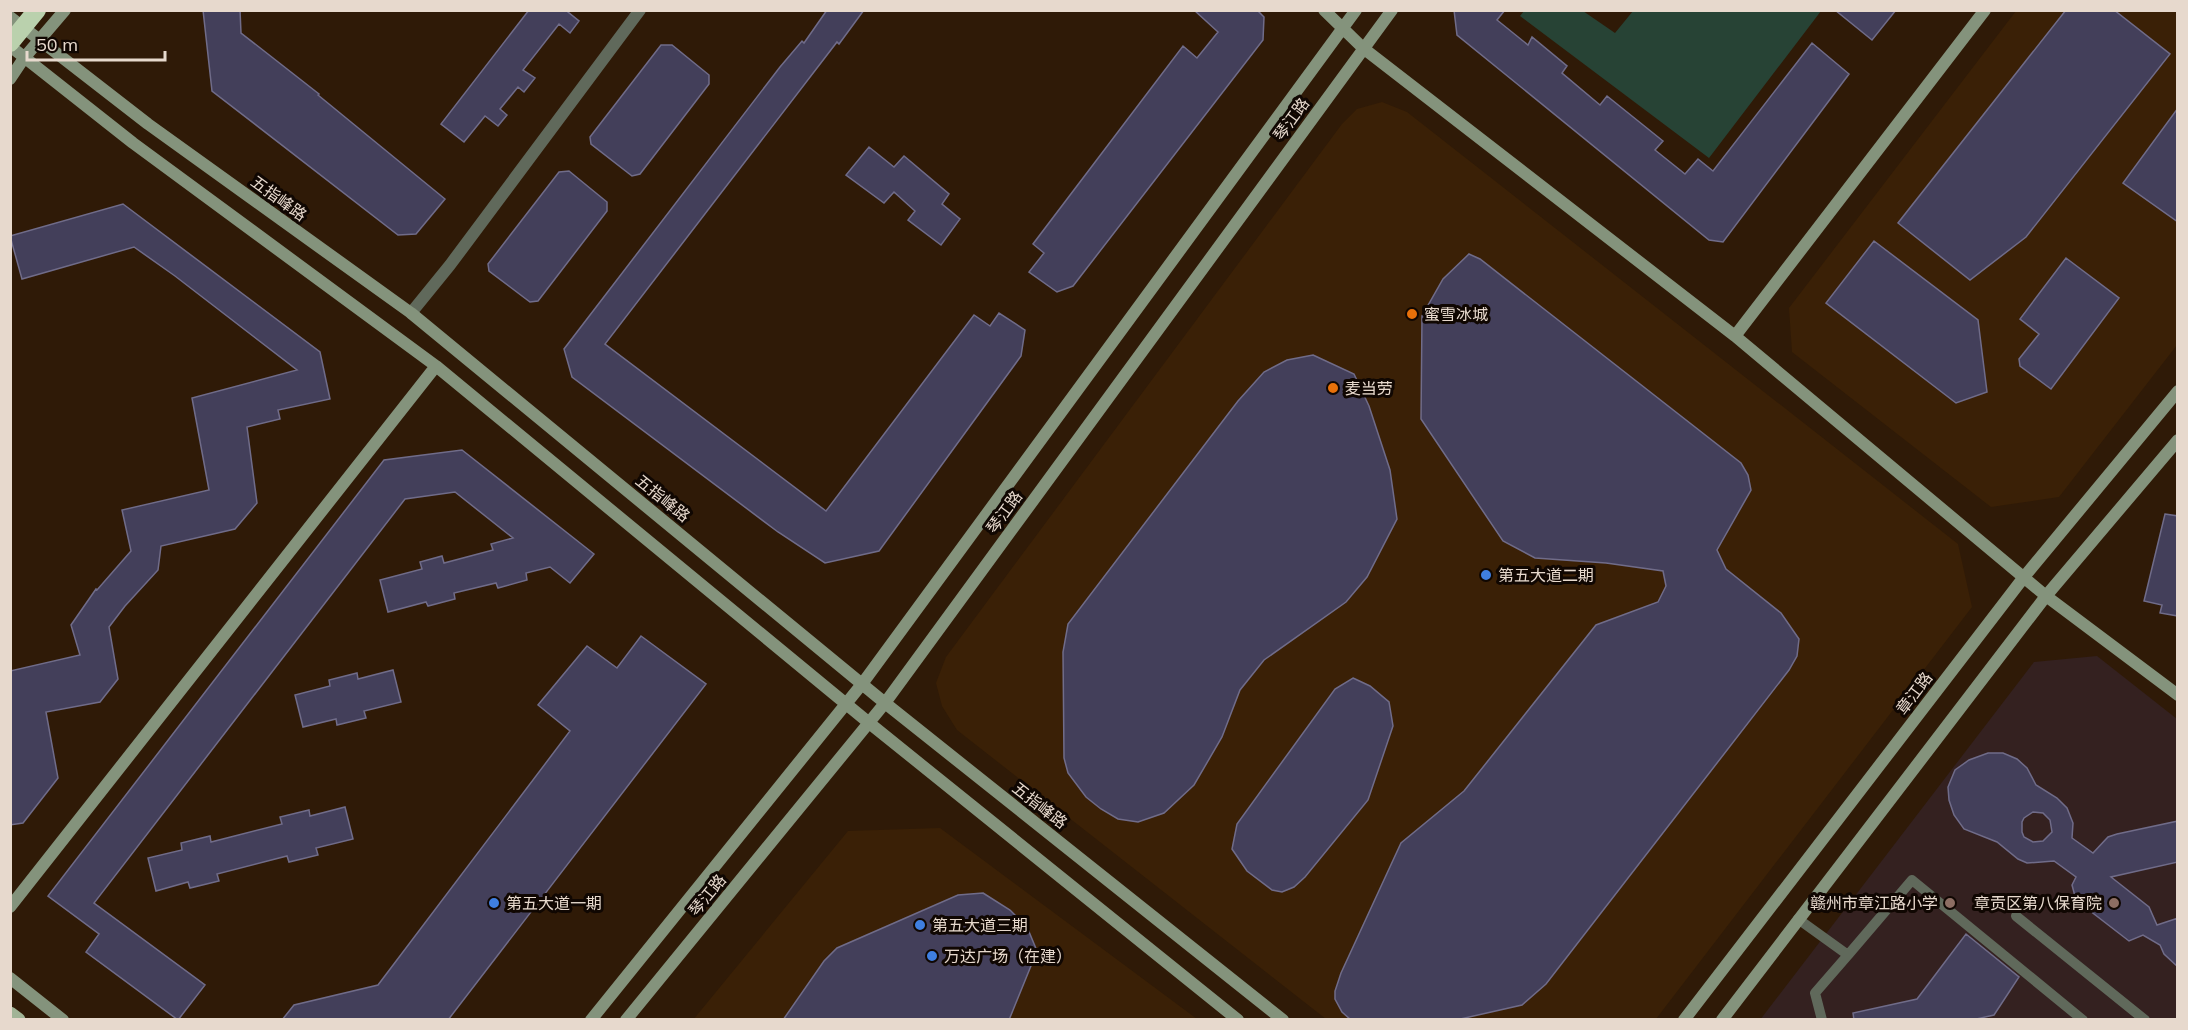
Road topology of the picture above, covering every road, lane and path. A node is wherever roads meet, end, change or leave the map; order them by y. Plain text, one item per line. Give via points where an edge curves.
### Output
1 (41, 10) edge
2 (65, 10) edge
3 (640, 10) edge
4 (1324, 10) edge
5 (1356, 10) edge
6 (1392, 10) edge
7 (1985, 10) edge
8 (10, 17) edge
9 (1342, 28) junction
10 (24, 29) junction
11 (38, 40) junction
12 (11, 46) edge
13 (1363, 48) junction
14 (24, 58) junction
15 (10, 79) edge
16 (411, 313) junction
17 (1735, 336) junction
18 (435, 366) junction
19 (2178, 391) edge
20 (2178, 440) edge
21 (2024, 577) junction
22 (2046, 596) junction
23 (862, 684) junction
24 (2178, 695) edge
25 (845, 703) junction
26 (885, 703) junction
27 (868, 722) junction
28 (10, 907) edge
29 (2016, 915) dead end
30 (1798, 919) junction
31 (1848, 955) junction
32 (10, 978) edge
33 (10, 1014) edge
34 (18, 1020) edge
35 (63, 1020) edge
36 (591, 1020) edge
37 (627, 1020) edge
38 (1238, 1020) edge
39 (1283, 1020) edge
40 (1684, 1020) edge
41 (1722, 1020) edge
42 (1822, 1020) edge
43 (2083, 1020) edge
44 (2145, 1020) edge

1 - 10 main road
1 - 12 highway, bridge
2 - 11 main road
3 - 16 street
4 - 9 main road
5 - 9 main road, 琴江路
6 - 13 main road, 琴江路
7 - 17 main road
8 - 10 main road, 五指峰路
9 - 13 main road
9 - 23 main road, 琴江路
10 - 11 main road, 五指峰路
10 - 12 main road
11 - 14 main road
11 - 16 main road, 五指峰路
12 - 14 main road
13 - 17 main road
13 - 26 main road, 琴江路
14 - 15 main road
14 - 18 main road
16 - 23 main road, 五指峰路
17 - 21 main road
18 - 25 main road
18 - 28 main road
19 - 21 main road, 章江路
20 - 22 main road
21 - 22 main road
21 - 40 main road, 章江路
22 - 24 main road
22 - 30 main road
23 - 25 main road, 琴江路
23 - 26 main road, 五指峰路
25 - 27 main road
25 - 36 main road, 琴江路
26 - 27 main road, 琴江路
26 - 39 main road, 五指峰路
27 - 37 main road, 琴江路
27 - 38 main road
29 - 44 lane
30 - 31 lane
30 - 41 main road
31 - 42 lane via 1815,993
31 - 43 lane via 1912,880
32 - 35 main road
33 - 34 main road

